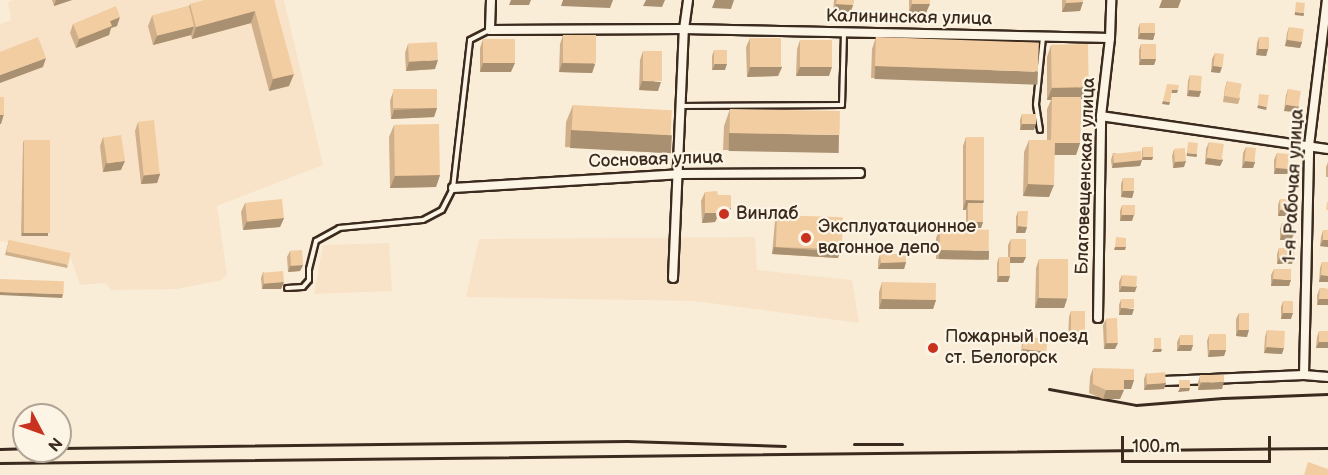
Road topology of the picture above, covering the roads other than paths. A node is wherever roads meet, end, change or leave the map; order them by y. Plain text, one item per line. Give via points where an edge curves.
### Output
1 (491, 0) edge
2 (688, 0) edge
3 (1112, 0) edge
4 (1327, 0) edge
5 (684, 29) junction
6 (490, 30) junction
7 (844, 33) junction
8 (1043, 36) junction
9 (1110, 38) junction
10 (681, 106) junction
11 (1101, 116) junction
12 (1040, 130) dead end
13 (1309, 146) junction
14 (1328, 149) edge
15 (860, 173) dead end
16 (679, 174) junction
17 (453, 188) junction
18 (673, 278) dead end
19 (287, 288) dead end
20 (1098, 318) dead end
21 (1304, 375) junction
22 (1328, 377) edge
23 (1164, 381) edge

1 - 6 street
2 - 5 street
3 - 9 street, Благовещенская улица
4 - 13 street, 1-я Рабочая улица
5 - 6 street, Калининская улица
5 - 7 street, Калининская улица
5 - 10 street
6 - 17 lane via 470,40
7 - 8 street, Калининская улица
7 - 10 lane via 842,105
8 - 9 street, Калининская улица
8 - 12 lane via 1036,104
9 - 11 street, Благовещенская улица
10 - 16 street
11 - 13 street
11 - 20 street, Благовещенская улица
13 - 14 street
13 - 21 street, 1-я Рабочая улица
15 - 16 street, Сосновая улица
16 - 17 street, Сосновая улица
16 - 18 street
17 - 19 lane via 442,210 423,220 339,228 316,241 309,280 303,287
21 - 22 street
21 - 23 street

